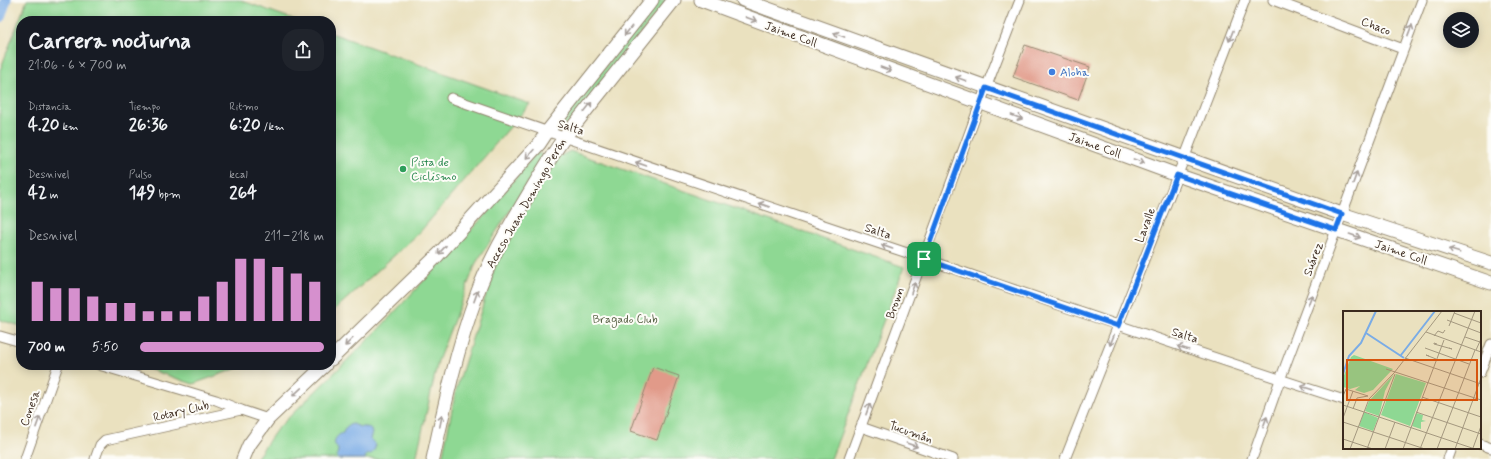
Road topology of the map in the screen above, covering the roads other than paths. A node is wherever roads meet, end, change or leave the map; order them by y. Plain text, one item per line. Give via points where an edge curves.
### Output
1 (652, 0) edge
2 (674, 0) edge
3 (701, 0) edge
4 (743, 0) edge
5 (1020, 0) edge
6 (1245, 0) edge
7 (1273, 0) edge
8 (1422, 0) edge
9 (1403, 49) junction
10 (986, 88) junction
11 (451, 98) dead end
12 (980, 104) junction
13 (547, 132) junction
14 (564, 138) junction
15 (1184, 159) junction
16 (1177, 175) junction
17 (1342, 214) junction
18 (1336, 230) junction
19 (924, 259) junction
20 (1491, 264) edge
21 (1491, 283) edge
22 (1118, 326) junction
23 (0, 336) edge
24 (16, 341) edge
25 (1491, 344) edge
26 (336, 354) edge
27 (56, 370) edge
28 (116, 370) edge
29 (320, 370) edge
30 (1481, 370) edge
31 (1280, 380) junction
32 (1343, 400) edge
33 (241, 410) junction
34 (268, 419) junction
35 (861, 427) junction
36 (1481, 444) edge
37 (1491, 448) edge
38 (1452, 449) edge
39 (25, 459) edge
40 (95, 459) edge
41 (243, 459) edge
42 (433, 459) edge
43 (850, 459) edge
44 (953, 459) edge
45 (1066, 459) edge
46 (1252, 459) edge
47 (1448, 459) edge

1 -> 13 main road, Acceso Juan Domingo Perón
14 -> 2 main road, Acceso Juan Domingo Perón
3 -> 12 main road, Jaime Coll
10 -> 4 main road, Jaime Coll
5 - 10 street, Brown
6 -> 15 street, Lavalle
7 - 9 street, Chaco
9 -> 8 street, Suárez
17 -> 9 street, Suárez
10 - 12 street, Brown
10 - 15 main road, Jaime Coll
11 - 13 street, Salta
12 -> 16 main road, Jaime Coll
12 - 19 street, Brown
13 - 14 street, Salta
13 -> 26 main road, Acceso Juan Domingo Perón via 539,144 438,254
19 -> 14 street, Salta
42 -> 14 main road, Acceso Juan Domingo Perón via 448,387 477,294 501,242
15 - 16 street, Lavalle
15 - 17 main road, Jaime Coll
16 - 18 main road, Jaime Coll
16 - 22 street, Lavalle
17 - 18 street, Suárez
20 -> 17 main road, Jaime Coll
18 -> 21 main road, Jaime Coll
31 -> 18 street, Suárez
19 - 22 street, Salta
35 -> 19 street, Brown
31 -> 22 street, Salta
22 -> 45 street, Lavalle
23 - 24 street
25 - 30 street
39 -> 27 street, Conesa
28 - 33 street
29 -> 34 main road
32 -> 31 street, Salta
46 -> 31 street, Suárez
33 - 34 street
33 - 40 street, Rotary Club via 105,440 100,445
34 - 41 main road via 249,445
35 - 43 street, Brown
35 -> 44 street, Tucumán
36 - 37 street
38 - 47 street

